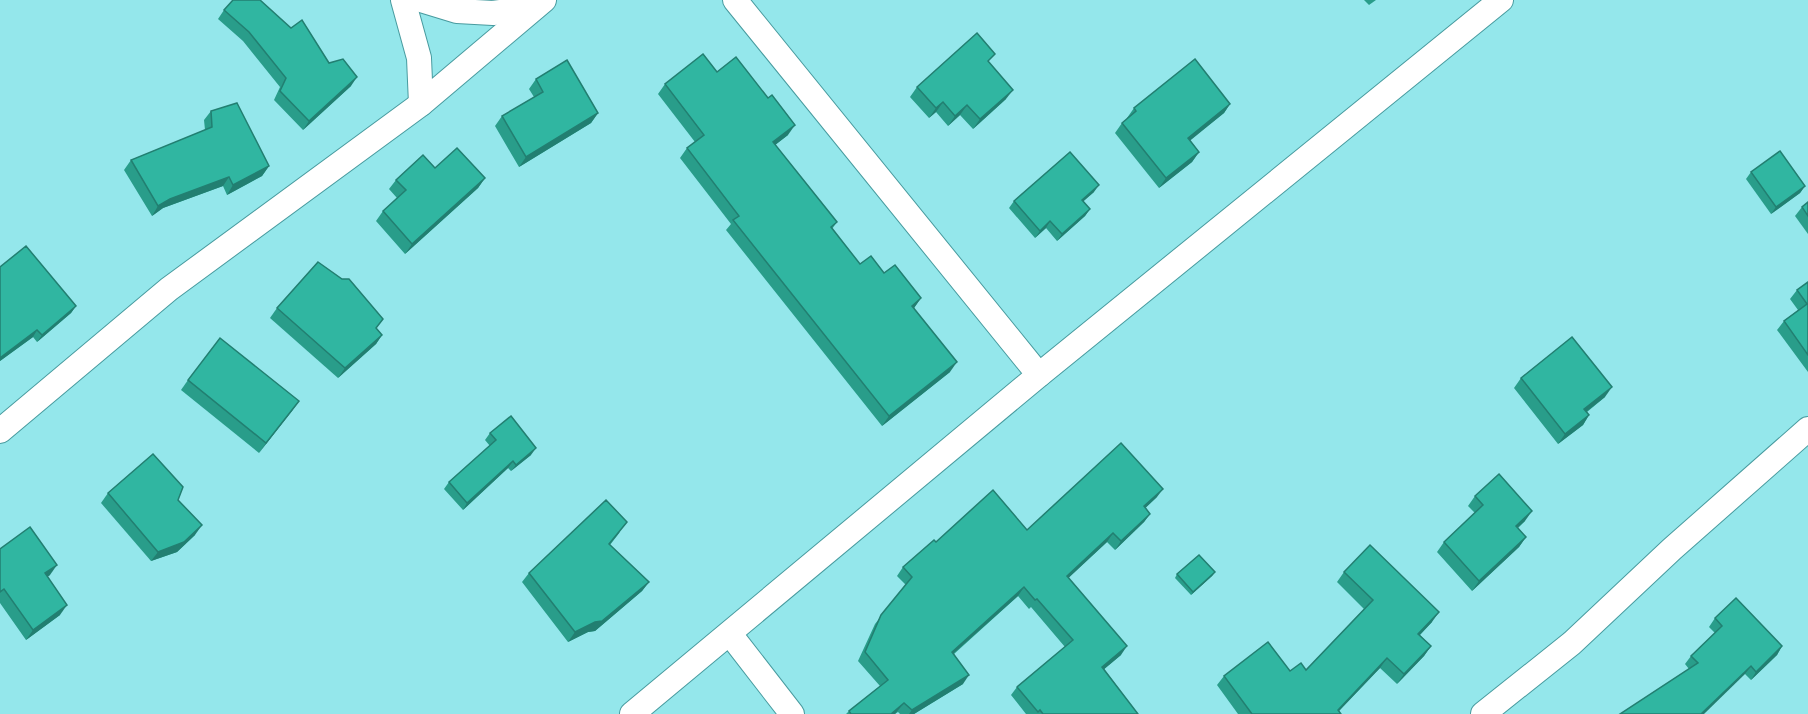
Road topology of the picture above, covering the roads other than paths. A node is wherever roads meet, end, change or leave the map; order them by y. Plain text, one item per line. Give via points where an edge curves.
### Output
1 (403, 0) edge
2 (421, 0) edge
3 (735, 0) edge
4 (1501, 0) edge
5 (539, 3) edge
6 (421, 104) junction
7 (1039, 375) junction
8 (1808, 429) edge
9 (0, 431) edge
10 (730, 634) junction
11 (632, 714) edge
12 (792, 714) edge
13 (1483, 714) edge

1 - 6 street via 418,58
2 - 5 street via 457,11 493,13
3 - 7 street
4 - 7 street
5 - 6 street
6 - 9 street via 169,289
7 - 10 street
8 - 13 street via 1671,549 1572,643
10 - 11 street
10 - 12 street

